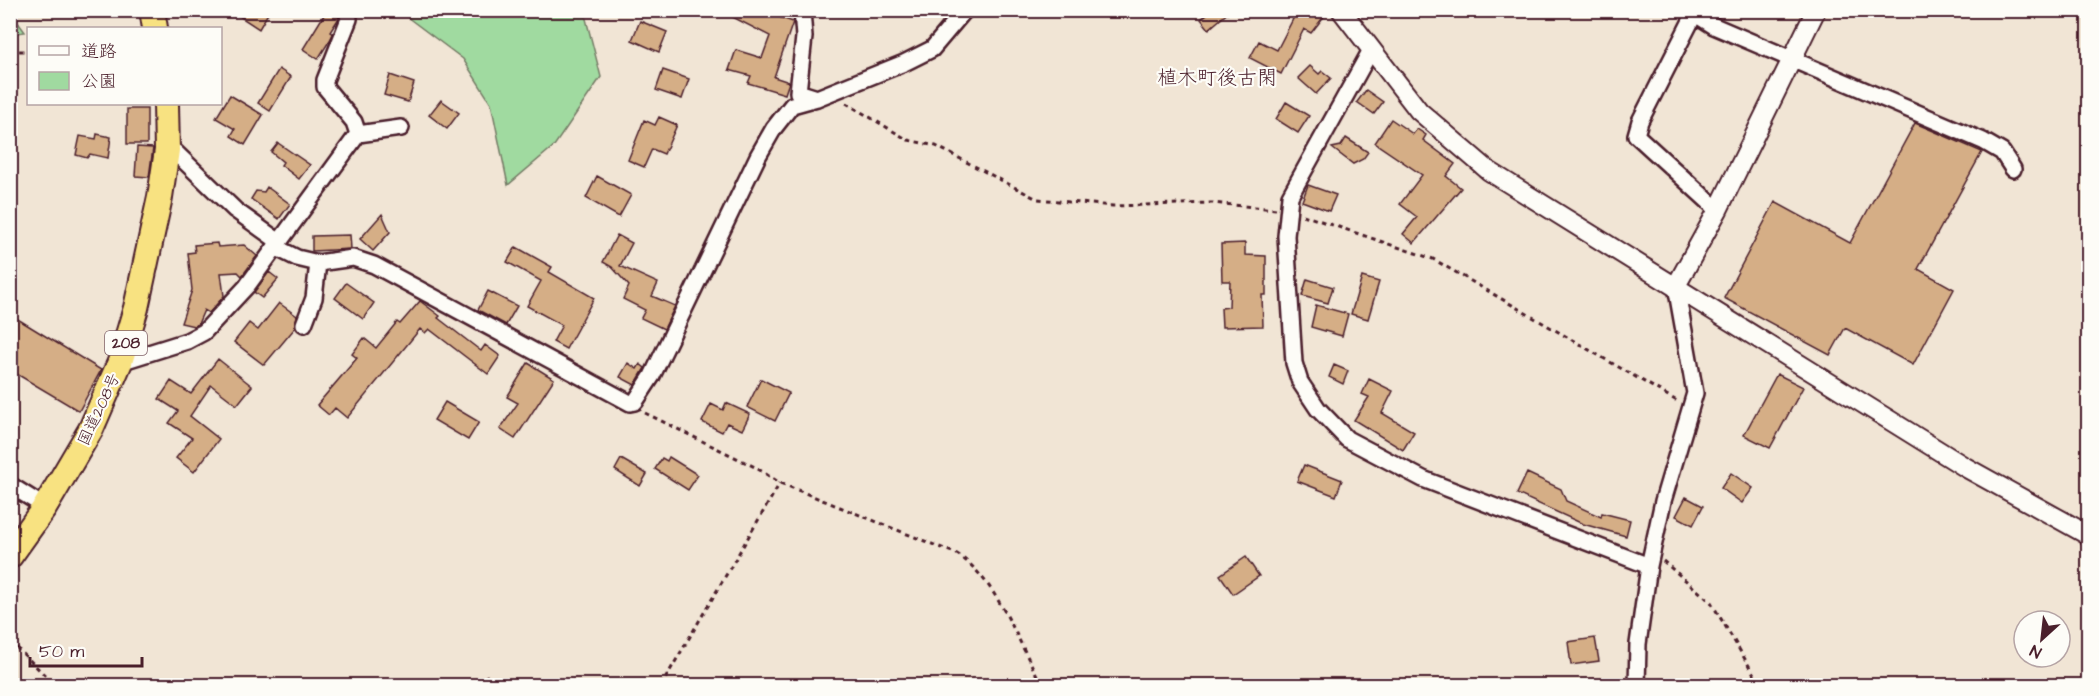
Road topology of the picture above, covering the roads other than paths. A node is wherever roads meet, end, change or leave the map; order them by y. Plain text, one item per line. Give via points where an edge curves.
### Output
1 (152, 10) edge
2 (347, 10) edge
3 (802, 10) edge
4 (966, 10) edge
5 (1341, 10) edge
6 (1816, 10) edge
7 (1692, 13) edge
8 (155, 27) edge
9 (1371, 50) junction
10 (1792, 60) junction
11 (823, 95) junction
12 (166, 105) edge
13 (401, 128) dead end
14 (358, 134) junction
15 (167, 150) junction
16 (2013, 169) dead end
17 (1718, 210) junction
18 (277, 244) junction
19 (318, 263) junction
20 (1676, 286) junction
21 (304, 324) dead end
22 (120, 362) junction
23 (10, 485) edge
24 (45, 507) junction
25 (2088, 535) edge
26 (10, 556) edge
27 (1651, 559) junction
28 (1637, 686) edge

1 - 8 highway
2 - 14 street via 349,19 325,87 354,122
3 - 11 street via 804,37 798,92
4 - 11 street via 932,48
5 - 9 street
6 - 10 street
7 - 10 street
7 - 17 street via 1636,135
9 - 20 street via 1419,111 1489,171
9 - 27 street via 1290,196 1286,236 1294,363 1300,382 1318,409 1347,439 1423,479
10 - 16 street via 1983,141 2002,152
10 - 17 street
11 - 19 street via 792,105 774,128 652,376 635,402 630,403 374,265 353,258
12 - 15 highway, 国道208号 / 208
13 - 14 street
14 - 18 street
15 - 18 street via 175,152
15 - 22 highway, 国道208号 / 208 via 139,297
17 - 20 street
18 - 19 street via 297,258
18 - 22 street via 247,286 204,332
19 - 21 street via 314,298
20 - 25 street via 1956,462
20 - 27 street via 1695,393 1663,501
22 - 24 highway, 国道208号 / 208 via 91,429
23 - 24 street
24 - 26 highway, 国道208号 / 208
27 - 28 street via 1638,644

